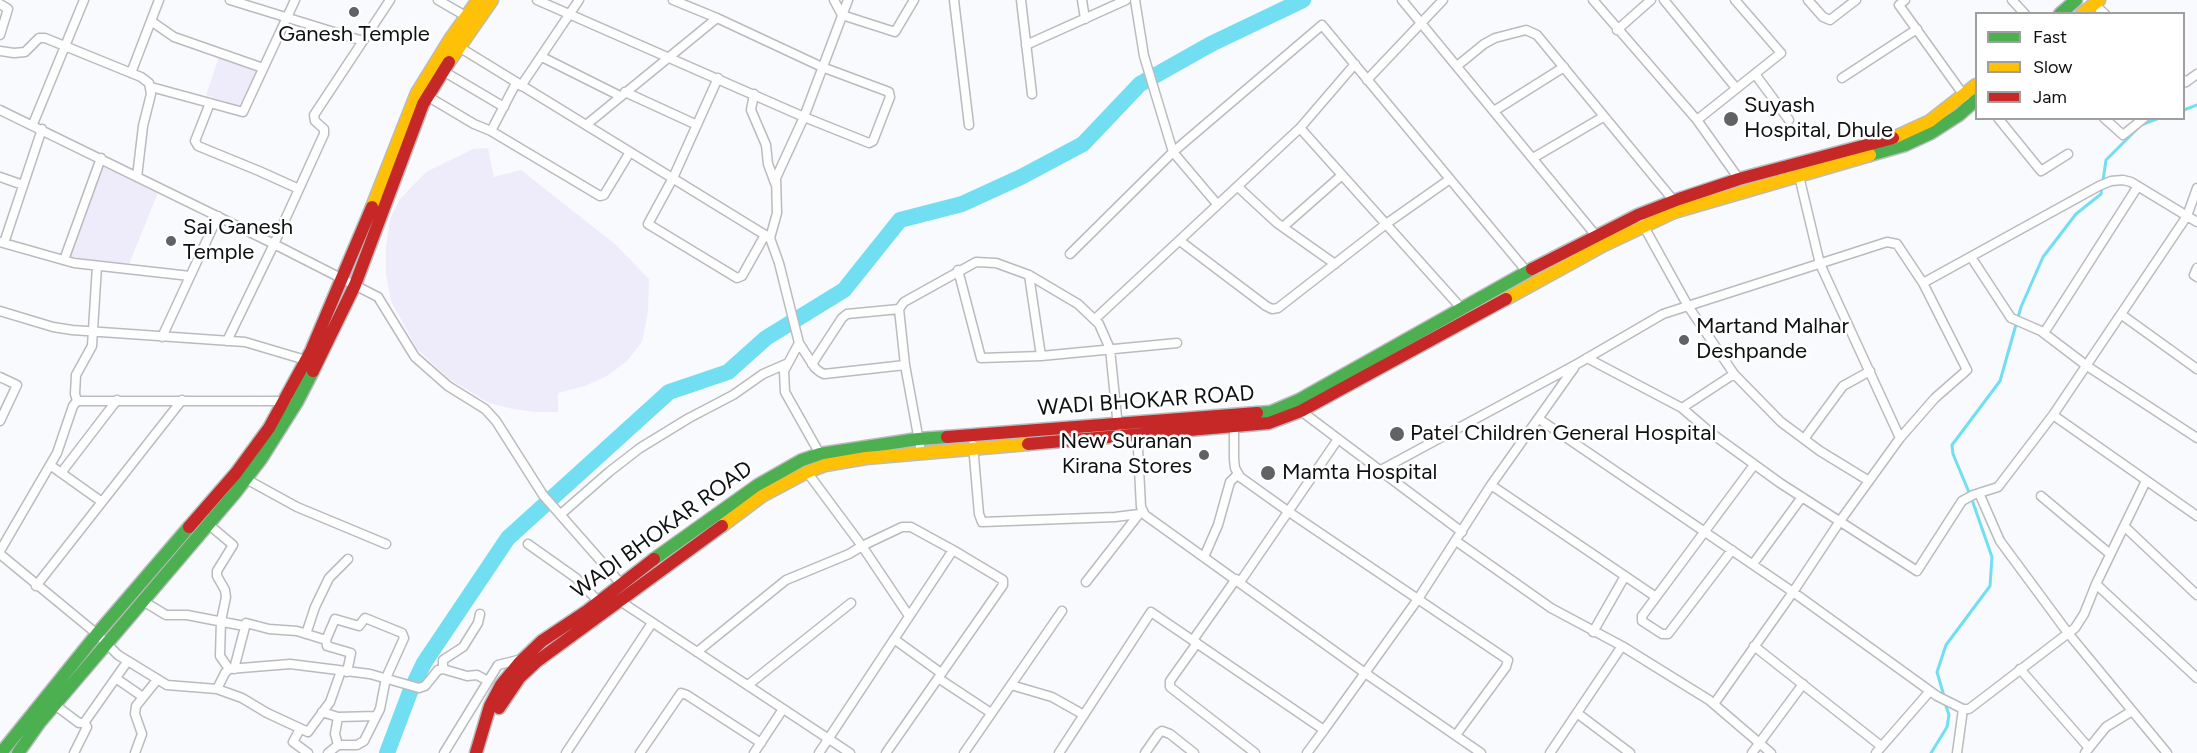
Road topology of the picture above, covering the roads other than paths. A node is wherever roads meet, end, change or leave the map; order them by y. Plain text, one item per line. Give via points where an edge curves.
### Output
1 (84, 0) edge
2 (159, 0) edge
3 (230, 0) edge
4 (295, 0) edge
5 (390, 0) edge
6 (438, 0) edge
7 (478, 0) edge
8 (492, 0) edge
9 (537, 0) edge
10 (579, 0) edge
11 (673, 0) edge
12 (834, 0) edge
13 (848, 0) edge
14 (915, 0) edge
15 (954, 0) edge
16 (1022, 0) edge
17 (1082, 0) edge
18 (1126, 0) edge
19 (1135, 0) edge
20 (1402, 0) edge
21 (1443, 0) edge
22 (1593, 0) edge
23 (1651, 0) edge
24 (1664, 0) edge
25 (1736, 0) edge
26 (1808, 0) edge
27 (1856, 0) edge
28 (2012, 0) edge
29 (2076, 0) edge
30 (1899, 2) edge
31 (2096, 2) edge
32 (0, 4) edge
33 (2023, 12) edge
34 (2062, 12) edge
35 (2084, 12) edge
36 (571, 15) junction
37 (842, 15) junction
38 (286, 18) junction
39 (717, 18) junction
40 (471, 19) junction
41 (1085, 19) junction
42 (151, 21) junction
43 (1422, 22) junction
44 (1917, 29) junction
45 (1617, 30) junction
46 (462, 32) junction
47 (0, 35) edge
48 (363, 41) junction
49 (1026, 45) junction
50 (65, 46) junction
51 (459, 47) junction
52 (0, 51) edge
53 (669, 56) junction
54 (542, 57) junction
55 (1355, 64) junction
56 (1457, 66) junction
57 (822, 67) junction
58 (1564, 67) junction
59 (263, 68) junction
60 (443, 71) junction
61 (131, 73) junction
62 (1755, 74) junction
63 (718, 78) junction
64 (1842, 78) dead end
65 (1367, 80) junction
66 (519, 85) junction
67 (151, 87) junction
68 (1736, 88) junction
69 (623, 94) junction
70 (754, 94) junction
71 (1032, 94) dead end
72 (427, 96) junction
73 (1971, 100) edge
74 (210, 104) junction
75 (504, 107) junction
76 (0, 110) edge
77 (1494, 111) junction
78 (804, 117) junction
79 (1604, 117) junction
80 (1697, 120) junction
81 (1789, 120) dead end
82 (2000, 120) edge
83 (2106, 120) edge
84 (2142, 120) edge
85 (33, 124) junction
86 (586, 125) junction
87 (697, 125) junction
88 (969, 125) dead end
89 (1300, 128) junction
90 (42, 129) junction
91 (491, 131) junction
92 (630, 152) junction
93 (1173, 152) junction
94 (2068, 154) dead end
95 (101, 158) junction
96 (1533, 158) junction
97 (1342, 175) junction
98 (1799, 176) junction
99 (0, 177) edge
100 (137, 177) junction
101 (673, 178) junction
102 (1450, 179) junction
103 (1739, 179) junction
104 (776, 183) junction
105 (23, 185) junction
106 (2138, 186) junction
107 (1238, 187) junction
108 (2197, 188) edge
109 (299, 189) junction
110 (1674, 201) junction
111 (1217, 204) junction
112 (218, 216) junction
113 (2187, 216) junction
114 (1640, 220) junction
115 (2197, 222) edge
116 (1386, 224) junction
117 (1283, 227) junction
118 (767, 237) junction
119 (1600, 240) junction
120 (1180, 241) junction
121 (2, 243) edge
122 (274, 244) junction
123 (1070, 254) dead end
124 (1971, 257) junction
125 (64, 260) junction
126 (1335, 264) junction
127 (1821, 264) junction
128 (97, 266) junction
129 (2197, 268) edge
130 (958, 270) junction
131 (1527, 271) junction
132 (1029, 275) junction
133 (190, 276) junction
134 (343, 278) junction
135 (2197, 278) edge
136 (1536, 282) junction
137 (1923, 283) junction
138 (355, 285) junction
139 (1688, 306) junction
140 (899, 309) junction
141 (1462, 309) junction
142 (0, 311) edge
143 (2122, 315) junction
144 (1471, 318) junction
145 (1095, 319) junction
146 (94, 332) junction
147 (2044, 333) junction
148 (162, 337) junction
149 (227, 341) junction
150 (799, 341) junction
151 (1177, 343) dead end
152 (1110, 349) junction
153 (1041, 356) junction
154 (1587, 358) junction
155 (312, 362) junction
156 (786, 364) junction
157 (812, 364) junction
158 (1576, 364) junction
159 (905, 365) junction
160 (2087, 366) junction
161 (2197, 369) edge
162 (1870, 371) junction
163 (1734, 374) junction
164 (0, 377) edge
165 (117, 400) junction
166 (182, 400) junction
167 (77, 401) junction
168 (291, 401) junction
169 (1682, 408) junction
170 (1301, 411) junction
171 (2053, 416) junction
172 (1539, 418) junction
173 (0, 421) edge
174 (1234, 422) junction
175 (1137, 430) junction
176 (1118, 431) junction
177 (1900, 438) junction
178 (2197, 438) edge
179 (918, 439) junction
180 (1338, 439) junction
181 (1804, 439) junction
182 (973, 442) junction
183 (921, 452) junction
184 (822, 459) junction
185 (50, 465) junction
186 (1754, 465) junction
187 (1379, 471) junction
188 (61, 472) junction
189 (807, 472) junction
190 (1238, 474) junction
191 (246, 479) junction
192 (1869, 481) junction
193 (2146, 481) junction
194 (1491, 485) junction
195 (1976, 494) junction
196 (2041, 496) dead end
197 (1802, 497) junction
198 (102, 502) junction
199 (1141, 512) junction
200 (1289, 512) junction
201 (561, 514) junction
202 (2197, 516) edge
203 (1840, 521) junction
204 (208, 524) junction
205 (2124, 526) junction
206 (1704, 531) junction
207 (1462, 532) junction
208 (1456, 542) junction
209 (386, 544) dead end
210 (528, 544) dead end
211 (862, 546) junction
212 (953, 550) junction
213 (1732, 550) junction
214 (0, 552) edge
215 (2110, 554) junction
216 (1204, 556) junction
217 (348, 559) dead end
218 (1753, 564) junction
219 (1625, 576) junction
220 (1238, 581) junction
221 (1086, 582) dead end
222 (621, 583) junction
223 (2096, 584) junction
224 (36, 586) junction
225 (1793, 592) junction
226 (2197, 595) edge
227 (625, 597) junction
228 (1656, 597) junction
229 (1418, 599) junction
230 (142, 601) junction
231 (599, 602) junction
232 (851, 603) dead end
233 (1062, 611) dead end
234 (480, 614) dead end
235 (909, 616) junction
236 (221, 621) junction
237 (652, 623) junction
238 (244, 626) junction
239 (1593, 632) junction
240 (2068, 633) junction
241 (97, 634) junction
242 (306, 634) junction
243 (894, 639) junction
244 (326, 640) junction
245 (1195, 641) junction
246 (106, 644) junction
247 (1622, 646) junction
248 (1754, 646) junction
249 (698, 652) junction
250 (523, 659) junction
251 (127, 662) junction
252 (232, 669) junction
253 (444, 669) junction
254 (2020, 669) junction
255 (344, 672) junction
256 (1365, 673) junction
257 (940, 676) junction
258 (387, 678) junction
259 (2197, 678) edge
260 (117, 679) junction
261 (157, 680) junction
262 (488, 681) junction
263 (1803, 684) junction
264 (748, 685) junction
265 (1011, 685) junction
266 (217, 689) junction
267 (1934, 694) junction
268 (143, 697) junction
269 (1714, 704) junction
270 (55, 705) junction
271 (783, 708) junction
272 (1963, 709) junction
273 (2132, 711) junction
274 (322, 712) junction
275 (991, 713) junction
276 (1576, 713) junction
277 (376, 716) junction
278 (1084, 716) junction
279 (338, 717) junction
280 (84, 723) junction
281 (19, 729) junction
282 (300, 729) junction
283 (1324, 730) junction
284 (1456, 735) junction
285 (30, 737) junction
286 (828, 739) junction
287 (761, 743) junction
288 (1759, 744) junction
289 (338, 745) junction
290 (1879, 750) edge
291 (2087, 751) edge
292 (1, 753) edge
293 (18, 753) edge
294 (74, 753) edge
295 (135, 753) edge
296 (308, 753) edge
297 (328, 753) edge
298 (444, 753) edge
299 (476, 753) edge
300 (486, 753) edge
301 (566, 753) edge
302 (640, 753) edge
303 (754, 753) edge
304 (819, 753) edge
305 (850, 753) edge
306 (886, 753) edge
307 (964, 753) edge
308 (1059, 753) edge
309 (1144, 753) edge
310 (1194, 753) edge
311 (1255, 753) edge
312 (1307, 753) edge
313 (1481, 753) edge
314 (1550, 753) edge
315 (1630, 753) edge
316 (1752, 753) edge
317 (1771, 753) edge
318 (1957, 753) edge
319 (2167, 753) edge

1 - 50 street
2 - 42 street
3 - 38 street
4 - 38 street
5 - 48 street
6 - 40 street
7 - 40 main road
8 - 40 main road
9 - 36 street
10 - 36 street
11 - 39 street
12 - 37 street
13 - 37 street
14 - 37 street via 894,32
15 - 88 street
16 - 49 street
17 - 41 street
18 - 41 street
19 - 93 street via 1144,56
20 - 43 street
21 - 43 street
22 - 45 street
23 - 45 street
24 - 68 street
25 - 62 street via 1780,53
26 - 27 street via 1830,20
28 - 33 street
29 - 34 main road
30 - 44 street
31 - 35 main road
32 - 47 street via 8,9
36 - 53 street
36 - 54 street
37 - 57 street
38 - 48 street
38 - 59 street
39 - 53 street
39 - 57 street
40 - 46 main road
41 - 49 street
42 - 59 street via 174,37
42 - 61 street
43 - 56 street
43 - 65 street
44 - 64 street
44 - 73 street
45 - 80 street
46 - 51 main road
46 - 134 main road via 423,82
48 - 109 street via 314,115 325,131
49 - 71 street
50 - 52 street via 42,38 25,52
50 - 61 street
50 - 85 street
51 - 60 main road
51 - 66 street
53 - 63 street
53 - 69 street
54 - 66 street
54 - 69 street
55 - 65 street
55 - 89 street
55 - 93 street via 1322,25
56 - 58 street via 1495,38 1526,30 1537,34
56 - 77 street
57 - 78 street
57 - 78 street via 889,92 890,97 872,143
58 - 77 street
58 - 79 street
59 - 74 street via 243,112
60 - 72 main road
60 - 75 street
61 - 67 street
62 - 68 street
62 - 81 street
63 - 70 street
63 - 87 street
65 - 102 street
66 - 75 street
66 - 86 street
67 - 74 street
67 - 100 street
68 - 80 street
69 - 86 street
69 - 87 street
70 - 78 street
70 - 104 street via 751,110
72 - 91 street
72 - 138 main road
73 - 98 main road, WADI BHOKAR ROAD via 1931,133 1905,145
73 - 103 main road, WADI BHOKAR ROAD via 1898,137
74 - 109 street via 195,141 198,146
75 - 91 street
76 - 85 street
77 - 96 street
78 - 104 street
79 - 96 street
79 - 110 street
80 - 103 street
82 - 94 street via 2041,171
83 - 84 street via 2123,135
85 - 90 street
86 - 92 street
87 - 101 street
89 - 97 street
89 - 107 street
90 - 95 street
90 - 105 street
91 - 92 street via 602,196
92 - 101 street
93 - 111 street
93 - 123 street
95 - 100 street
95 - 125 street
96 - 119 street
97 - 116 street
97 - 117 street
98 - 114 main road, WADI BHOKAR ROAD
98 - 127 street
99 - 105 street
100 - 112 street
101 - 118 street
101 - 118 street via 649,226 736,278 742,276
102 - 116 street
102 - 131 street
103 - 110 main road, WADI BHOKAR ROAD
104 - 118 street via 777,213
105 - 121 street
106 - 113 street
106 - 124 street via 2123,180 2099,186
106 - 147 street
107 - 111 street
107 - 117 street
108 - 113 street
109 - 122 street
110 - 114 main road, WADI BHOKAR ROAD
111 - 120 street
112 - 122 street
112 - 133 street
113 - 115 street
113 - 143 street
114 - 119 main road, WADI BHOKAR ROAD
114 - 139 street
116 - 126 street
116 - 141 street
117 - 126 street
118 - 150 street via 779,263
119 - 131 main road, WADI BHOKAR ROAD
119 - 136 main road, WADI BHOKAR ROAD
120 - 126 street via 1272,309
120 - 145 street
121 - 125 street
122 - 134 street
122 - 149 street
124 - 137 street
124 - 147 street via 2011,318
125 - 128 street
127 - 137 street via 1893,242
127 - 139 street
127 - 162 street
128 - 133 street
128 - 146 street
129 - 135 street
130 - 132 street via 975,262 990,262
130 - 140 street via 904,302
130 - 153 street via 981,358
131 - 136 street
131 - 141 main road, WADI BHOKAR ROAD
132 - 145 street via 1078,304
132 - 153 street
133 - 148 street
134 - 138 street
134 - 155 main road
136 - 144 main road, WADI BHOKAR ROAD
137 - 177 street via 1967,370 1935,398
138 - 155 main road
138 - 201 street via 378,297 415,357 496,421 543,495
139 - 154 street via 1663,314
139 - 163 street
140 - 157 street via 847,314
140 - 159 street
141 - 144 street
141 - 174 main road, WADI BHOKAR ROAD via 1289,405
142 - 146 street via 53,327
143 - 160 street
143 - 161 street
144 - 170 main road, WADI BHOKAR ROAD
145 - 152 street
146 - 148 street
146 - 167 street via 92,350 74,382
147 - 160 street
148 - 149 street
149 - 155 street via 260,345
150 - 156 street
150 - 157 street
151 - 152 street
152 - 153 street
152 - 176 street
154 - 158 street
154 - 169 street
155 - 168 main road
156 - 184 street via 786,392
156 - 201 street via 640,448
157 - 159 street via 824,374
158 - 172 street
158 - 187 street
159 - 179 street
160 - 171 street
160 - 178 street
162 - 177 street
162 - 181 street via 1843,386
163 - 169 street
163 - 181 street via 1781,422
164 - 173 street via 17,385
165 - 166 street
165 - 167 street
165 - 188 street
166 - 168 street
166 - 198 street
167 - 185 street
168 - 191 main road
168 - 241 main road via 250,456
169 - 186 street
170 - 174 main road, WADI BHOKAR ROAD via 1269,423
170 - 180 street
171 - 193 street
171 - 195 street via 1998,487
172 - 194 street
172 - 206 street
174 - 175 main road, WADI BHOKAR ROAD
174 - 190 street
175 - 176 main road, WADI BHOKAR ROAD
175 - 199 street
176 - 182 main road, WADI BHOKAR ROAD
177 - 192 street
179 - 182 main road, WADI BHOKAR ROAD
179 - 183 street
179 - 184 main road, WADI BHOKAR ROAD
180 - 187 street
180 - 200 street
181 - 192 street
182 - 183 main road, WADI BHOKAR ROAD
182 - 199 street via 982,522 1116,517
183 - 184 main road, WADI BHOKAR ROAD
184 - 189 main road, WADI BHOKAR ROAD
184 - 222 main road, WADI BHOKAR ROAD via 787,468 758,485
185 - 188 street
185 - 214 street
186 - 197 street
186 - 206 street
187 - 207 street
188 - 198 street
189 - 211 street
189 - 227 main road, WADI BHOKAR ROAD via 762,496
190 - 200 street
190 - 216 street via 1230,482
191 - 204 main road
191 - 209 street via 297,507
192 - 203 street
193 - 202 street
193 - 205 street
194 - 207 street
194 - 219 street
195 - 203 street via 1962,501 1917,571
195 - 240 street via 2000,541
196 - 215 street
197 - 203 street
197 - 218 street
198 - 224 street
199 - 216 street
199 - 221 street
200 - 220 street
200 - 229 street
201 - 222 street
203 - 225 street
204 - 230 main road
204 - 236 street via 233,545 217,571 225,590
205 - 215 street
205 - 226 street
206 - 213 street
206 - 228 street
207 - 208 street
208 - 229 street
208 - 239 street via 1551,608
210 - 231 street via 576,578
211 - 212 street via 906,526
211 - 235 street
211 - 249 street via 786,580
212 - 235 street
212 - 257 street via 1004,582
213 - 218 street
213 - 228 street via 1665,635 1641,619
214 - 224 street
215 - 223 street
216 - 220 street
217 - 242 street via 329,578
218 - 225 street
219 - 228 street
219 - 239 street
220 - 245 street
220 - 256 street
222 - 227 street
222 - 231 main road, WADI BHOKAR ROAD
223 - 240 street via 2084,614
223 - 259 street
224 - 241 street
225 - 248 street
225 - 267 street
227 - 237 street
227 - 300 main road, WADI BHOKAR ROAD via 520,678 496,713
229 - 256 street
229 - 284 street via 1508,660
230 - 236 street via 166,615
230 - 246 main road
231 - 250 main road, WADI BHOKAR ROAD
232 - 264 street
233 - 265 street
234 - 253 street via 463,647 443,660
235 - 243 street
236 - 238 street
236 - 252 street via 220,656
237 - 249 street
237 - 301 street
238 - 242 street via 249,623
238 - 252 street
239 - 247 street
240 - 254 street
240 - 273 street
241 - 246 street
241 - 281 main road
242 - 244 street
243 - 257 street
243 - 286 street
244 - 255 street via 327,646 351,653
244 - 258 street via 337,619 359,626 365,618 402,633 405,638
245 - 278 street via 1152,612
245 - 283 street
245 - 311 street via 1170,687
246 - 251 street
246 - 270 main road
247 - 269 street
247 - 276 street
248 - 263 street
248 - 269 street
249 - 264 street
250 - 262 street via 501,663
250 - 299 main road, WADI BHOKAR ROAD via 501,685 490,706
251 - 260 street
251 - 261 street
252 - 255 street via 290,664
252 - 266 street via 225,672
253 - 258 street via 419,688
253 - 262 street
254 - 272 street via 1969,709
254 - 291 street
255 - 258 street
255 - 274 street
256 - 283 street
256 - 284 street
257 - 275 street
257 - 306 street
258 - 277 street
260 - 268 street
260 - 280 street
261 - 266 street via 174,687
261 - 268 street
262 - 298 street
263 - 288 street
263 - 290 street
264 - 271 street
265 - 275 street
265 - 278 street via 1052,697
266 - 282 street
267 - 272 street
267 - 290 street
268 - 295 street via 135,711 142,734
269 - 288 street
270 - 280 street
270 - 285 main road
271 - 286 street
271 - 287 street
272 - 318 street
273 - 291 street via 2106,728
273 - 319 street
274 - 279 street
274 - 282 street via 308,732
275 - 307 street
276 - 314 street
276 - 315 street
277 - 279 street
277 - 289 street via 361,744
278 - 308 street
279 - 289 street
280 - 294 street via 87,728
281 - 285 main road
281 - 292 main road
282 - 296 street via 293,742
283 - 312 street
284 - 313 street
285 - 293 main road
286 - 304 street
286 - 305 street
287 - 302 street via 681,693
287 - 303 street
288 - 316 street
288 - 317 street
289 - 297 street
309 - 310 street via 1162,731

